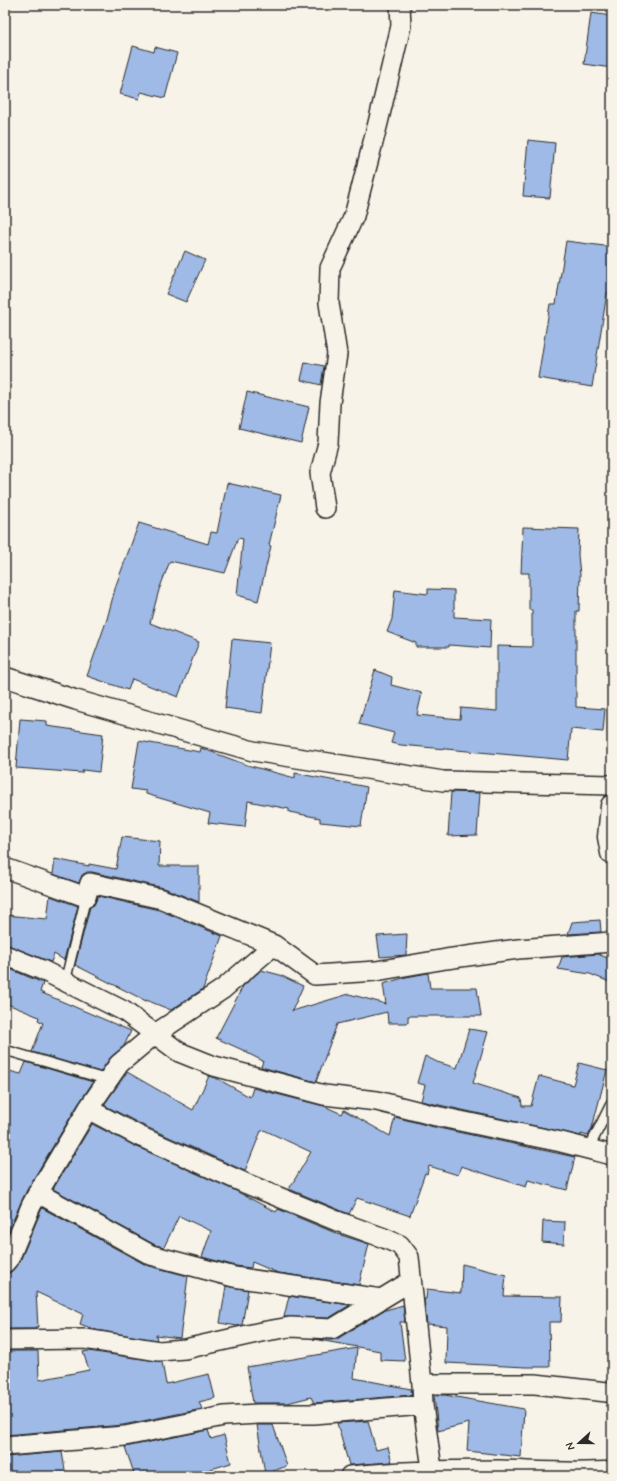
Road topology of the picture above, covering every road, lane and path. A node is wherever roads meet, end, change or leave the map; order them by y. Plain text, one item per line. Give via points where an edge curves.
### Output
1 (400, 5) edge
2 (325, 508) dead end
3 (5, 677) edge
4 (612, 785) edge
5 (612, 806) edge
6 (612, 853) edge
7 (5, 868) edge
8 (86, 897) junction
9 (612, 942) edge
10 (274, 945) junction
11 (5, 955) edge
12 (65, 982) junction
13 (155, 1034) junction
14 (5, 1050) edge
15 (108, 1080) junction
16 (612, 1102) edge
17 (88, 1109) junction
18 (588, 1150) junction
19 (612, 1155) edge
20 (38, 1193) junction
21 (6, 1258) edge
22 (411, 1281) junction
23 (381, 1299) junction
24 (5, 1340) edge
25 (422, 1384) junction
26 (612, 1391) edge
27 (423, 1405) junction
28 (5, 1446) edge
29 (612, 1471) edge
30 (433, 1473) edge
31 (350, 1476) edge

1 - 2 street via 401,26 356,209 330,268 329,303 337,354 330,403 328,444 320,473
3 - 4 street via 253,751 444,780
5 - 6 street via 609,837
7 - 8 street
8 - 10 street via 90,883 162,899
8 - 12 lane
9 - 10 street via 518,949 376,971 315,975
10 - 13 street via 223,989
11 - 12 street
12 - 13 street via 124,1011
13 - 15 street via 119,1064
13 - 18 street via 179,1052 214,1066 324,1095 377,1101
14 - 15 lane
15 - 17 street
16 - 18 lane
17 - 20 street
17 - 22 street via 139,1136 234,1178 400,1245 408,1257
18 - 19 street
20 - 21 street
20 - 23 street via 151,1255 234,1277
22 - 23 street
22 - 25 street
23 - 24 street via 332,1328 290,1327 185,1349 159,1351 84,1339
25 - 26 street via 535,1384
25 - 27 street
27 - 28 street via 314,1414 224,1416 125,1436
27 - 30 street
29 - 30 street via 556,1473 500,1470
30 - 31 street

